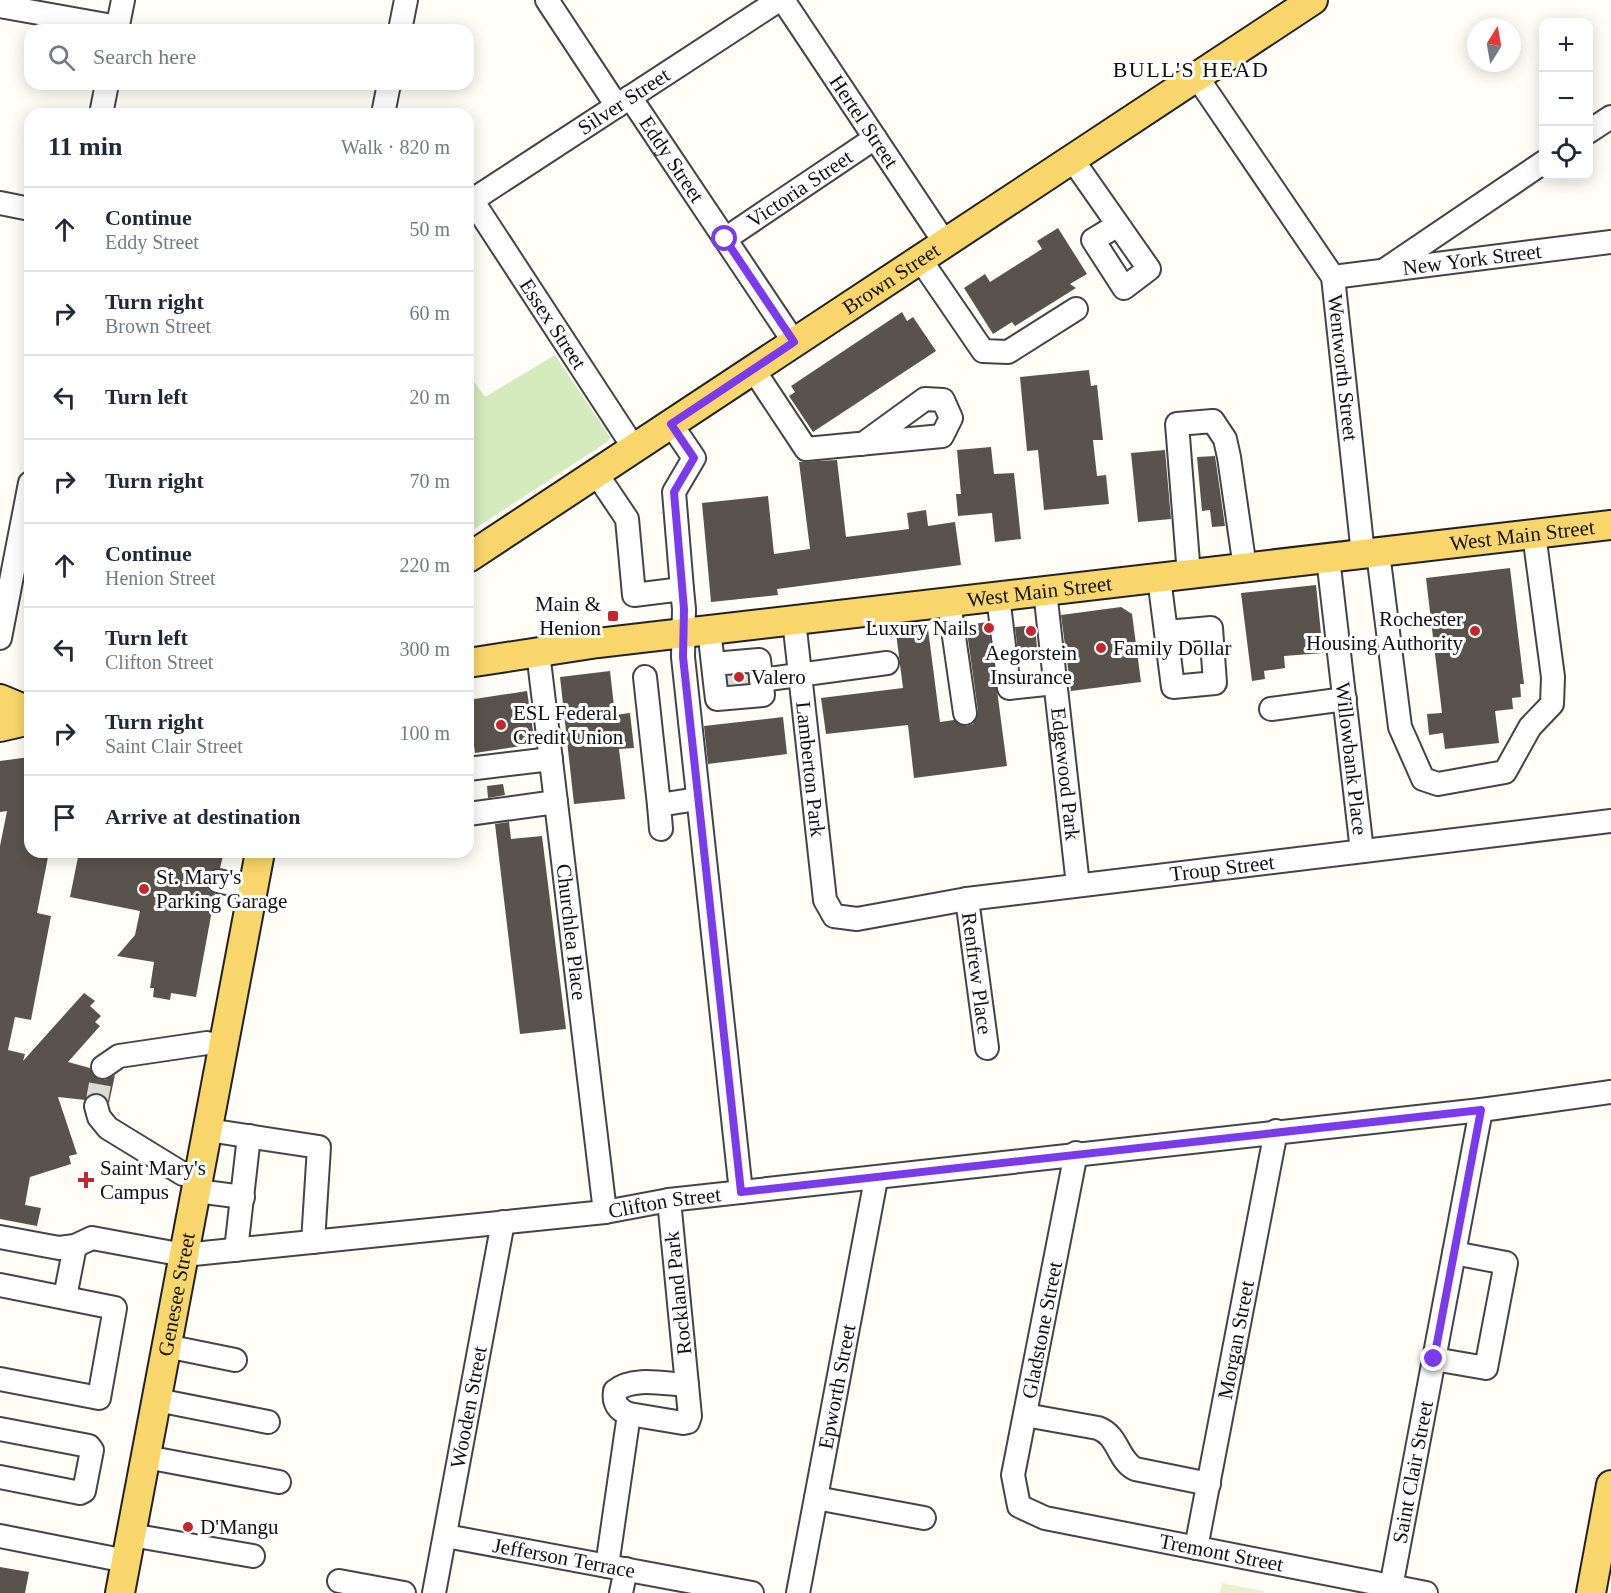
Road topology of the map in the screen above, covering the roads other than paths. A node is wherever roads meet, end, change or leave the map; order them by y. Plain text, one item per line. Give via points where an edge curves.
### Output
1 (123, 0) edge
2 (406, 0) edge
3 (547, 0) edge
4 (781, 0) edge
5 (1314, 0) edge
6 (0, 6) edge
7 (92, 24) edge
8 (119, 24) edge
9 (401, 24) edge
10 (1197, 77) junction
11 (106, 90) edge
12 (388, 90) edge
13 (623, 101) junction
14 (102, 108) edge
15 (384, 108) edge
16 (1611, 117) edge
17 (1593, 129) edge
18 (875, 138) junction
19 (1072, 159) junction
20 (1539, 165) edge
21 (474, 198) edge
22 (0, 203) edge
23 (474, 207) edge
24 (24, 208) edge
25 (1118, 225) dead end
26 (725, 239) junction
27 (1611, 242) edge
28 (945, 243) junction
29 (920, 259) junction
30 (1382, 271) junction
31 (1333, 276) junction
32 (1076, 309) dead end
33 (794, 342) junction
34 (753, 369) junction
35 (671, 424) junction
36 (863, 444) dead end
37 (634, 448) junction
38 (596, 473) junction
39 (24, 518) edge
40 (1611, 525) edge
41 (1534, 534) junction
42 (474, 554) edge
43 (1370, 554) junction
44 (1328, 558) junction
45 (1245, 568) junction
46 (1189, 574) junction
47 (14, 575) edge
48 (1159, 578) junction
49 (682, 589) junction
50 (1045, 591) junction
51 (998, 596) junction
52 (950, 602) junction
53 (794, 620) junction
54 (696, 631) junction
55 (1167, 632) dead end
56 (0, 638) edge
57 (538, 652) junction
58 (474, 662) edge
59 (887, 663) dead end
60 (713, 664) junction
61 (800, 675) junction
62 (645, 677) dead end
63 (761, 680) junction
64 (1055, 683) junction
65 (0, 699) edge
66 (1345, 699) junction
67 (1271, 709) dead end
68 (24, 713) edge
69 (965, 713) dead end
70 (24, 721) edge
71 (0, 727) edge
72 (551, 759) junction
73 (474, 768) edge
74 (697, 799) junction
75 (556, 802) junction
76 (659, 805) junction
77 (474, 813) edge
78 (1611, 821) edge
79 (661, 828) dead end
80 (1362, 851) junction
81 (259, 858) edge
82 (218, 881) dead end
83 (1078, 885) junction
84 (253, 889) junction
85 (967, 899) junction
86 (834, 916) joint
87 (223, 1046) junction
88 (987, 1048) dead end
89 (103, 1067) dead end
90 (1611, 1092) edge
91 (96, 1106) tunnel mouth
92 (1481, 1110) junction
93 (208, 1130) junction
94 (1276, 1131) junction
95 (249, 1136) junction
96 (1076, 1153) junction
97 (876, 1179) junction
98 (198, 1184) junction
99 (741, 1192) junction
100 (243, 1197) junction
101 (669, 1200) junction
102 (605, 1212) junction
103 (503, 1222) junction
104 (0, 1237) edge
105 (313, 1242) junction
106 (75, 1246) junction
107 (236, 1250) junction
108 (1454, 1253) junction
109 (184, 1255) junction
110 (0, 1285) edge
111 (65, 1297) junction
112 (166, 1346) junction
113 (1434, 1359) junction
114 (235, 1360) dead end
115 (0, 1379) edge
116 (687, 1385) junction
117 (157, 1400) junction
118 (629, 1414) junction
119 (1025, 1415) junction
120 (268, 1422) dead end
121 (0, 1429) edge
122 (146, 1457) junction
123 (0, 1478) edge
124 (279, 1482) dead end
125 (1209, 1484) junction
126 (1611, 1488) edge
127 (816, 1498) junction
128 (1019, 1506) joint
129 (924, 1518) dead end
130 (0, 1536) edge
131 (446, 1536) junction
132 (129, 1548) junction
133 (1196, 1548) junction
134 (254, 1556) dead end
135 (616, 1567) junction
136 (348, 1586) edge
137 (1391, 1587) junction
138 (120, 1593) edge
139 (404, 1593) edge
140 (434, 1593) edge
141 (621, 1593) edge
142 (752, 1593) edge
143 (798, 1593) edge
144 (1426, 1593) edge
145 (1591, 1593) edge

1 - 8 street
2 - 9 street
3 - 13 street, Eddy Street
4 - 13 street, Silver Street
4 - 18 street, Hertel Street
5 - 10 main road, Brown Street
6 - 7 street
10 - 19 main road, Brown Street
10 - 31 street, Wentworth Street
11 - 14 street
12 - 15 street
13 - 21 street, Silver Street
13 - 26 street, Eddy Street
16 - 17 street
18 - 26 street, Victoria Street
18 - 28 street, Hertel Street
19 - 25 street
19 - 28 main road, Brown Street
20 - 30 street
22 - 24 street
23 - 37 street, Essex Street
26 - 33 street, Eddy Street
27 - 30 street, New York Street
28 - 29 main road, Brown Street
29 - 32 street via 983,351 1008,352
29 - 33 main road, Brown Street
30 - 31 street, New York Street
31 - 43 street, Wentworth Street
33 - 34 main road, Brown Street
34 - 35 main road, Brown Street
34 - 36 street via 806,449
35 - 37 main road, Brown Street
35 - 49 street via 694,458 674,492
37 - 38 main road, Brown Street
38 - 42 main road, Brown Street
38 - 49 street via 627,519 634,595
39 - 47 street
40 - 41 main road, West Main Street
41 - 43 main road, West Main Street
41 - 43 street, Wentworth Street via 1552,704 1530,727 1505,772 1438,784 1423,779 1400,727
43 - 44 main road, West Main Street
44 - 45 main road, West Main Street
44 - 66 street, Willowbank Place
45 - 46 main road, West Main Street
45 - 46 street via 1225,439 1213,421 1177,424
46 - 48 main road, West Main Street
47 - 56 street
48 - 50 main road, West Main Street
48 - 55 street
49 - 54 street
50 - 51 main road, West Main Street
50 - 64 street, Edgewood Park
51 - 52 main road, West Main Street
51 - 64 street via 1009,688
52 - 53 main road, West Main Street
52 - 69 street
53 - 54 main road, West Main Street
53 - 61 street, Lamberton Park
54 - 57 main road, West Main Street
54 - 60 street
54 - 74 street via 683,657
57 - 58 main road, West Main Street
57 - 72 street, Churchlea Place
59 - 61 street
60 - 63 street via 759,660
60 - 63 street via 717,699 763,695
61 - 63 street
61 - 86 street, Lamberton Park via 825,900
62 - 76 street
64 - 83 street, Edgewood Park
65 - 68 main road
66 - 67 street
66 - 80 street, Willowbank Place
70 - 71 main road
72 - 73 street
72 - 75 street, Churchlea Place
74 - 76 street
74 - 99 street
75 - 77 street
75 - 102 street, Churchlea Place
76 - 79 street
78 - 80 street, Troup Street
80 - 83 street, Troup Street
81 - 84 main road, Genesee Street
82 - 84 street
83 - 85 street, Troup Street
84 - 87 main road, Genesee Street
85 - 86 street, Troup Street via 856,919
85 - 88 street, Renfrew Place
87 - 89 street via 207,1043 119,1056
87 - 93 main road, Genesee Street
90 - 92 street, Clifton Street
91 - 98 street via 108,1128
92 - 94 street, Clifton Street
92 - 108 street, Saint Clair Street
93 - 95 street
93 - 98 main road, Genesee Street
94 - 96 street, Clifton Street
94 - 125 street, Morgan Street
95 - 100 street
95 - 105 street via 318,1147
96 - 97 street, Clifton Street
96 - 119 street, Gladstone Street
97 - 99 street, Clifton Street
97 - 127 street, Epworth Street
98 - 100 street
98 - 109 main road, Genesee Street
99 - 101 street, Clifton Street
100 - 107 street
101 - 102 street, Clifton Street
101 - 116 street, Rockland Park
102 - 103 street, Clifton Street
103 - 105 street, Clifton Street
103 - 131 street, Wooden Street
104 - 106 street, Clifton Street via 59,1248
105 - 107 street, Clifton Street
106 - 109 street, Clifton Street via 92,1238
106 - 111 street
107 - 109 street, Clifton Street
108 - 113 street, Saint Clair Street
108 - 113 street via 1506,1263 1486,1368
109 - 112 main road, Genesee Street
110 - 111 street
111 - 115 street via 115,1308 99,1398
112 - 114 street
112 - 117 main road, Genesee Street
113 - 137 street, Saint Clair Street
116 - 118 street, Rockland Park via 688,1422
116 - 118 street, Rockland Park via 622,1385 615,1390 614,1398 622,1411
117 - 120 street
117 - 122 main road, Genesee Street
118 - 135 street
119 - 125 street via 1107,1431 1124,1463
119 - 128 street, Gladstone Street via 1013,1475
121 - 123 street via 89,1446 92,1450 84,1491 80,1493
122 - 124 street
122 - 132 main road, Genesee Street
125 - 133 street, Morgan Street
126 - 145 main road
127 - 129 street
127 - 143 street, Epworth Street
128 - 133 street, Tremont Street via 1045,1518
130 - 132 street
131 - 135 street, Jefferson Terrace
131 - 140 street, Wooden Street
132 - 134 street
132 - 138 main road, Genesee Street
133 - 137 street, Tremont Street
135 - 141 street
135 - 142 street, Jefferson Terrace
136 - 139 street
137 - 144 street, Tremont Street

